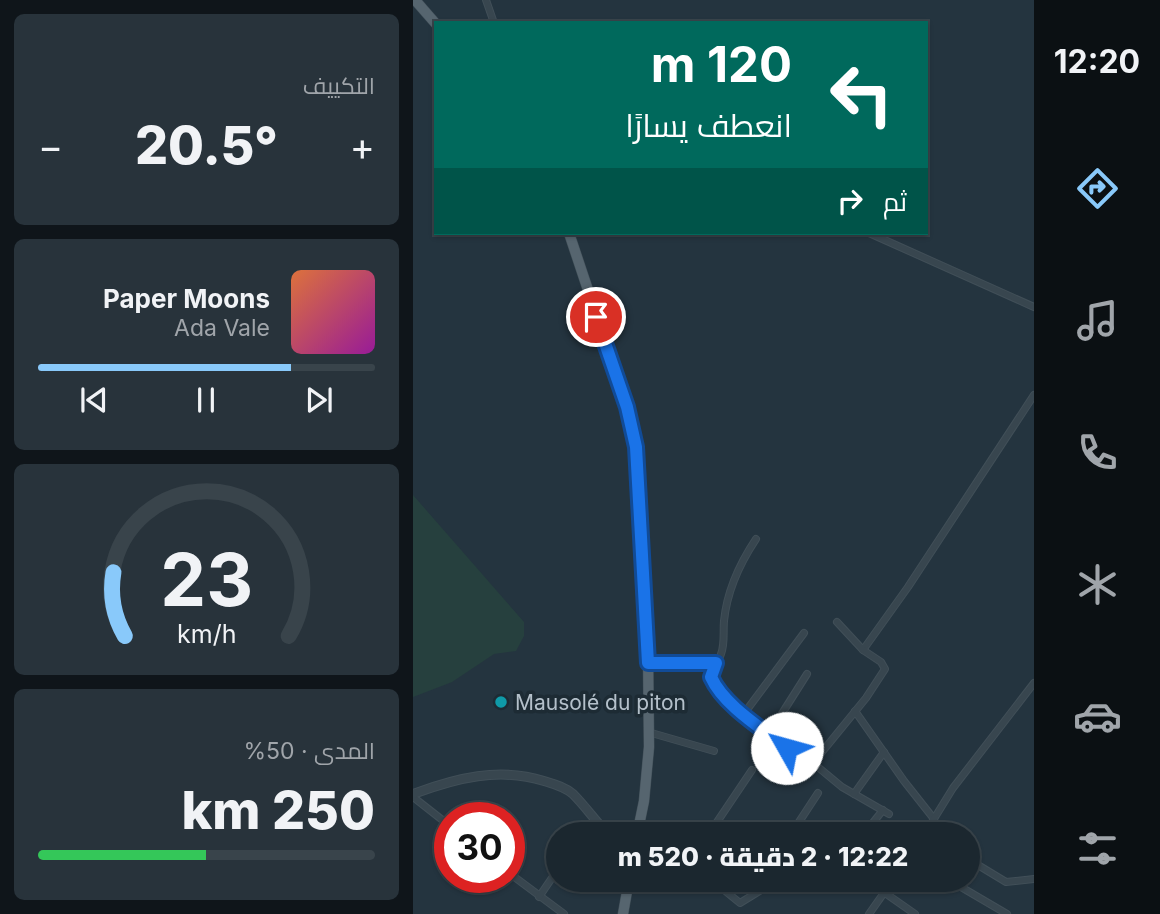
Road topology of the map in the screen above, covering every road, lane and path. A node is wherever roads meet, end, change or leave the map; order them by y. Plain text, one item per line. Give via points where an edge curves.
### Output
1 (415, 0) edge
2 (486, 0) edge
3 (493, 21) edge
4 (434, 22) edge
5 (570, 235) edge
6 (873, 235) edge
7 (1034, 307) edge
8 (1034, 396) edge
9 (756, 538) dead end
10 (837, 622) dead end
11 (804, 633) dead end
12 (863, 650) junction
13 (648, 663) junction
14 (716, 663) junction
15 (807, 674) dead end
16 (1034, 683) edge
17 (855, 711) junction
18 (743, 715) junction
19 (649, 732) junction
20 (769, 734) junction
21 (714, 751) dead end
22 (884, 752) junction
23 (813, 763) junction
24 (752, 770) dead end
25 (818, 793) dead end
26 (854, 794) junction
27 (413, 795) edge
28 (434, 813) edge
29 (934, 819) junction
30 (594, 820) edge
31 (639, 822) edge
32 (717, 822) edge
33 (799, 822) edge
34 (876, 822) edge
35 (932, 822) edge
36 (980, 866) edge
37 (1034, 879) edge
38 (525, 886) edge
39 (546, 887) edge
40 (627, 892) edge
41 (727, 892) edge
42 (758, 892) edge
43 (969, 892) edge
44 (885, 893) joint
45 (539, 897) junction
46 (564, 914) edge
47 (623, 914) edge
48 (869, 914) edge
49 (915, 914) edge
50 (1007, 914) edge

1 - 4 main road
2 - 3 street
5 - 13 main road via 633,430
6 - 7 street
8 - 12 street
9 - 14 street via 735,578
10 - 12 street
11 - 18 street
12 - 17 street via 885,669
13 - 14 street
13 - 19 main road
14 - 18 street via 712,681
15 - 20 street
16 - 29 street
17 - 22 street
17 - 23 street
18 - 20 street
19 - 21 street
19 - 31 main road
20 - 23 street
22 - 26 street
22 - 29 street
23 - 26 street
24 - 32 street
25 - 33 street
26 - 34 street via 886,812
27 - 28 street
27 - 30 street via 444,782 486,774 521,775 573,793
29 - 35 street
36 - 37 street via 1006,882
38 - 45 street
39 - 45 street
40 - 47 main road
41 - 42 street via 740,903
43 - 50 street
44 - 48 street
44 - 49 street
45 - 46 street

